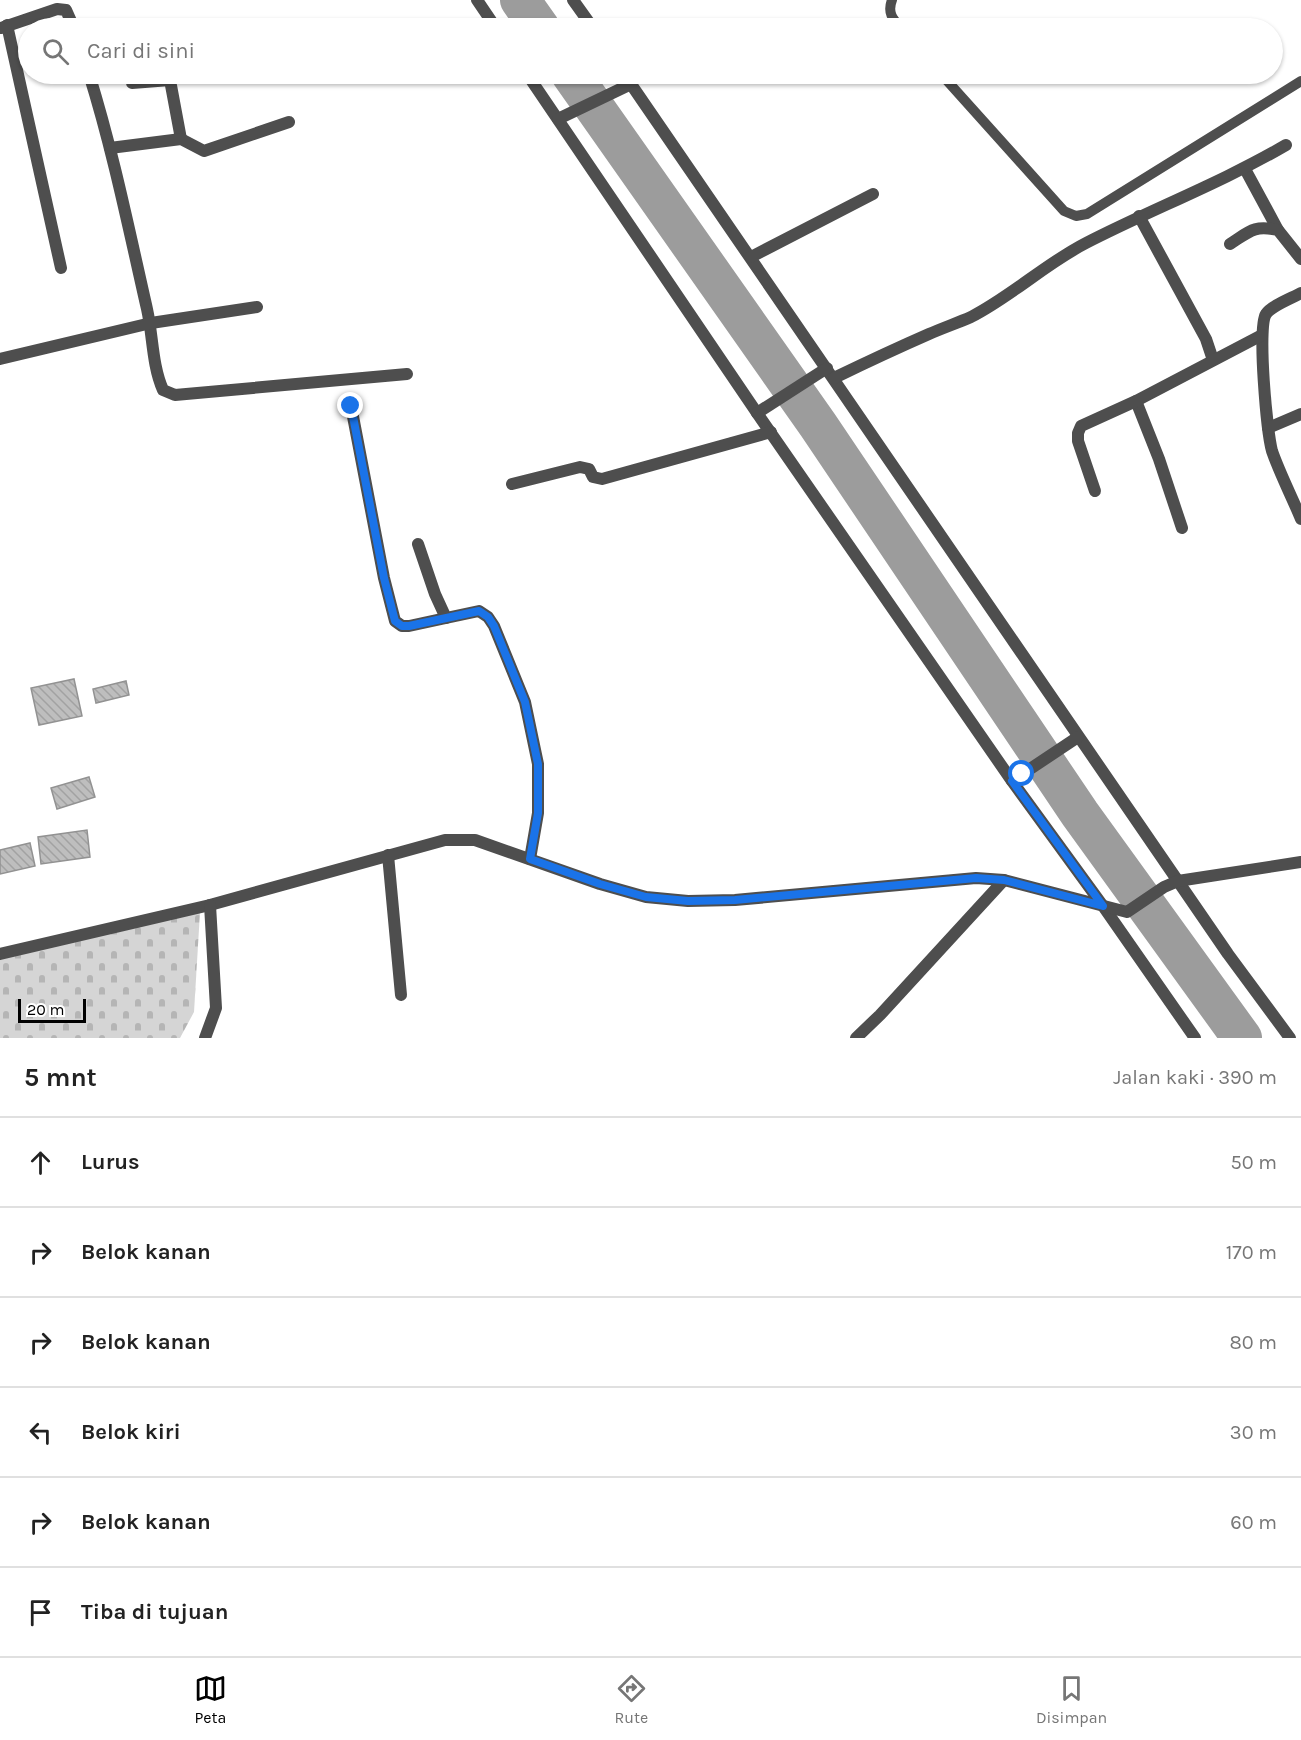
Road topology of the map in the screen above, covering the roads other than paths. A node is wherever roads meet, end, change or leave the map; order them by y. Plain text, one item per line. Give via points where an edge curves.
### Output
1 (477, 0) edge
2 (573, 0) edge
3 (892, 0) edge
4 (30, 18) edge
5 (70, 18) edge
6 (489, 18) edge
7 (586, 18) edge
8 (892, 18) edge
9 (4, 27) edge
10 (1301, 81) edge
11 (92, 84) edge
12 (171, 84) edge
13 (535, 84) edge
14 (624, 84) edge
15 (631, 84) edge
16 (950, 84) edge
17 (563, 117) junction
18 (289, 122) dead end
19 (181, 139) junction
20 (1286, 145) dead end
21 (110, 148) junction
22 (1245, 169) junction
23 (873, 194) dead end
24 (1139, 216) junction
25 (1278, 230) junction
26 (1230, 244) dead end
27 (751, 257) junction
28 (1301, 259) edge
29 (61, 268) dead end
30 (1301, 293) edge
31 (257, 307) dead end
32 (151, 323) junction
33 (1263, 335) junction
34 (0, 359) edge
35 (1213, 360) junction
36 (827, 372) junction
37 (407, 374) dead end
38 (1136, 401) junction
39 (351, 406) dead end
40 (759, 411) junction
41 (1301, 414) edge
42 (1268, 428) junction
43 (771, 432) junction
44 (512, 484) dead end
45 (1095, 491) dead end
46 (1301, 519) edge
47 (1182, 528) dead end
48 (418, 544) dead end
49 (446, 618) junction
50 (1078, 736) junction
51 (1017, 778) junction
52 (388, 855) junction
53 (530, 859) junction
54 (1301, 862) edge
55 (1004, 880) junction
56 (1178, 881) junction
57 (210, 905) junction
58 (1103, 906) junction
59 (0, 954) edge
60 (401, 995) dead end
61 (205, 1038) edge
62 (856, 1038) edge
63 (1195, 1038) edge
64 (1290, 1038) edge

1 - 6 street
2 - 7 street
3 - 8 lane
4 - 5 street via 57,9 66,10
9 - 29 street
10 - 16 lane via 1087,214 1076,216 1064,210
11 - 21 street
12 - 19 street
13 - 17 street
14 - 17 street
15 - 27 street
17 - 40 street
18 - 19 street via 204,151
19 - 21 street
20 - 22 street
21 - 32 street
22 - 24 street
22 - 25 street
23 - 27 street
24 - 35 street via 1206,339
24 - 36 street via 1059,257 970,317 878,356
25 - 26 street via 1261,226
25 - 28 street
27 - 36 street
30 - 33 street via 1266,314
31 - 32 street
32 - 34 street
32 - 37 street via 158,378 163,390 175,395
33 - 35 street
33 - 42 street
35 - 38 street
36 - 40 street
36 - 50 street
38 - 45 street via 1081,426 1077,433
38 - 47 street
39 - 49 street via 395,621 409,626
40 - 43 street
41 - 42 street
42 - 46 street via 1272,451
43 - 44 street via 602,479 580,467
43 - 51 street
48 - 49 street
49 - 53 street via 479,611 488,617 525,702 539,788
50 - 51 street
50 - 56 street
51 - 58 street
52 - 53 street via 463,839
52 - 57 street
52 - 60 street
53 - 55 street via 634,894 688,901 976,878
54 - 56 street
55 - 58 street
55 - 62 street
56 - 58 street via 1127,912
56 - 64 street
57 - 59 street
57 - 61 street via 216,1008
58 - 63 street

